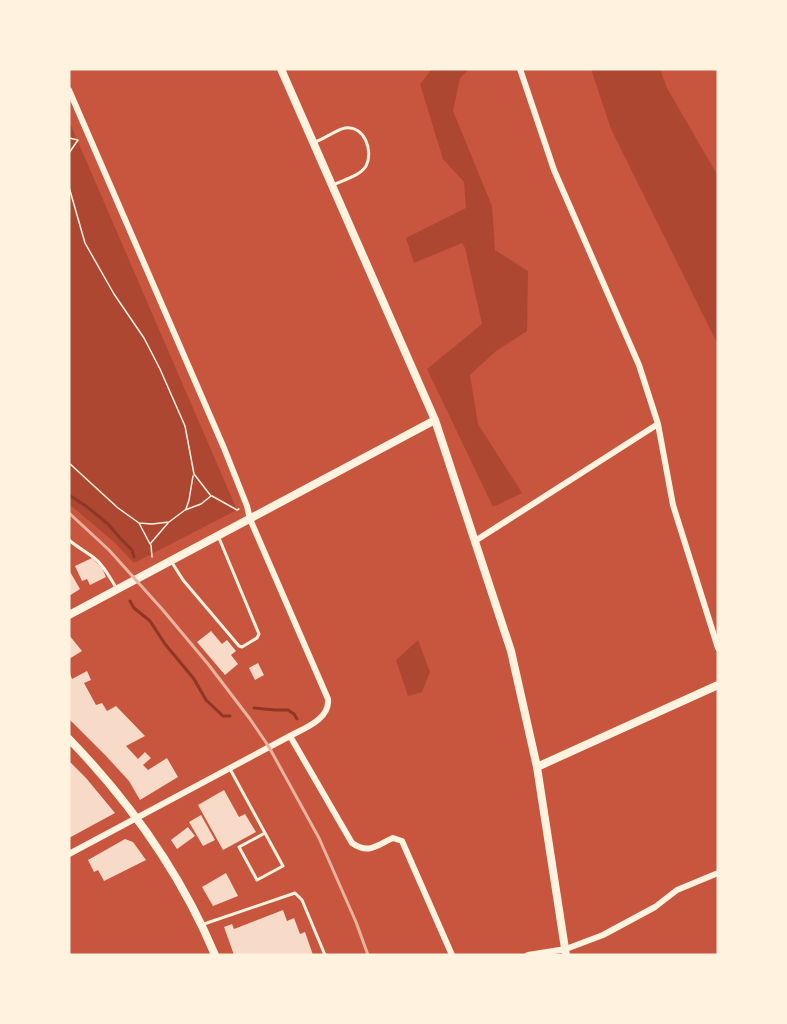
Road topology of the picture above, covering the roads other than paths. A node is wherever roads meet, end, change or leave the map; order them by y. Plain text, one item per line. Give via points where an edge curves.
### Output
1 (280, 69) edge
2 (520, 69) edge
3 (69, 90) edge
4 (313, 143) junction
5 (331, 186) junction
6 (435, 420) junction
7 (658, 424) junction
8 (250, 519) junction
9 (218, 536) junction
10 (69, 540) edge
11 (475, 541) junction
12 (171, 561) junction
13 (117, 589) junction
14 (69, 615) edge
15 (718, 648) edge
16 (718, 685) edge
17 (290, 736) junction
18 (69, 739) edge
19 (537, 767) junction
20 (230, 769) junction
21 (137, 818) junction
22 (265, 833) junction
23 (69, 854) edge
24 (718, 873) edge
25 (202, 925) junction
26 (566, 952) edge
27 (215, 955) edge
28 (325, 955) edge
29 (452, 955) edge
30 (528, 955) edge

1 - 4 street
2 - 7 street via 554,170 639,365
3 - 8 street via 224,448
4 - 5 street
4 - 5 lane via 347,127 365,137 369,154 364,168
5 - 6 street
6 - 8 street
6 - 11 street
7 - 11 street
7 - 15 street via 673,506
8 - 9 street
8 - 17 street via 328,699 326,713
9 - 12 street
9 - 12 lane via 259,634 242,647
10 - 13 lane via 102,565
11 - 19 street via 513,656
12 - 13 street
13 - 14 street
16 - 19 street
17 - 20 street
17 - 29 street via 352,843 368,849 393,838 402,841
18 - 21 main road
19 - 26 street
20 - 21 street
20 - 22 lane
21 - 23 street
21 - 25 main road
22 - 22 lane via 282,866 257,879 239,847
24 - 26 street
25 - 27 main road
25 - 28 lane via 295,893 302,900
26 - 30 street

